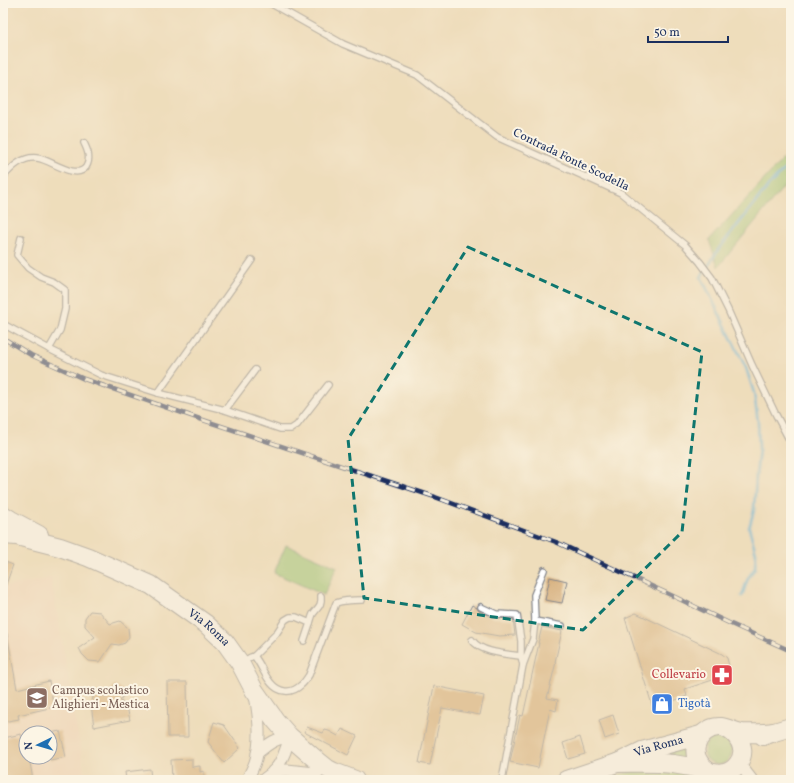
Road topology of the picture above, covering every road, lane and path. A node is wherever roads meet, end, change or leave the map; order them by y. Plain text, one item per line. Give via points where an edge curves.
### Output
1 (270, 3) edge
2 (84, 143) dead end
3 (3, 177) edge
4 (21, 238) dead end
5 (252, 260) dead end
6 (3, 324) edge
7 (49, 349) junction
8 (254, 370) dead end
9 (328, 384) dead end
10 (158, 393) junction
11 (225, 410) junction
12 (791, 443) edge
13 (3, 515) edge
14 (8, 534) edge
15 (60, 547) junction
16 (544, 570) dead end
17 (321, 596) dead end
18 (362, 600) dead end
19 (481, 607) dead end
20 (535, 621) junction
21 (310, 623) junction
22 (562, 626) dead end
23 (472, 640) dead end
24 (304, 641) dead end
25 (521, 656) junction
26 (247, 659) junction
27 (523, 665) junction
28 (254, 690) junction
29 (791, 727) edge
30 (728, 729) junction
31 (774, 732) junction
32 (702, 735) junction
33 (289, 736) junction
34 (257, 753) junction
35 (741, 755) junction
36 (618, 762) junction
37 (328, 769) junction
38 (273, 771) junction
39 (717, 775) edge
40 (247, 780) edge
41 (263, 780) edge
42 (355, 780) edge
43 (502, 780) edge
44 (566, 780) edge
45 (752, 780) edge

1 - 12 lane, Contrada Fonte Scodella via 344,44 417,75 497,137 621,193 685,245 712,278
2 - 3 lane via 89,159 83,170 78,172 38,158 27,158 13,166
4 - 7 lane via 17,255 28,268 65,290 60,330
5 - 10 lane
6 - 7 lane
7 - 10 lane via 101,375
8 - 11 lane
9 - 11 lane via 291,429 280,429
10 - 11 lane
13 - 15 main road
14 - 15 main road, Via Roma
15 - 26 main road, Via Roma via 88,556 151,585 206,624
16 - 20 lane via 534,595
17 - 21 lane via 320,606
18 - 26 lane via 341,601 336,604 309,675 302,685 293,690 279,690
19 - 25 lane via 496,614 517,615
20 - 22 lane
20 - 27 lane via 533,639
21 - 24 lane
21 - 26 lane via 290,617 276,634
23 - 25 lane via 484,650
25 - 27 lane
26 - 28 main road, Via Roma
27 - 43 lane
28 - 33 main road, Via Roma
28 - 34 street via 258,712
29 - 31 main road, Via Roma
30 - 31 main road, Via Roma via 752,734
30 - 32 main road, Via Roma via 715,727
30 - 35 main road via 740,740
31 - 35 main road, Via Roma via 754,740
32 - 36 main road, Via Roma via 642,751
32 - 39 main road, Via Roma via 696,746 696,758 701,766
33 - 34 street via 278,738
33 - 37 main road, Via Roma
33 - 38 street via 287,748
34 - 40 street
35 - 39 main road, Via Roma via 736,766 730,771
35 - 45 street via 742,767
36 - 39 main road, Via Roma via 672,764
36 - 44 main road, Via Roma
37 - 38 street via 315,772
37 - 42 main road, Via Roma
38 - 41 street

